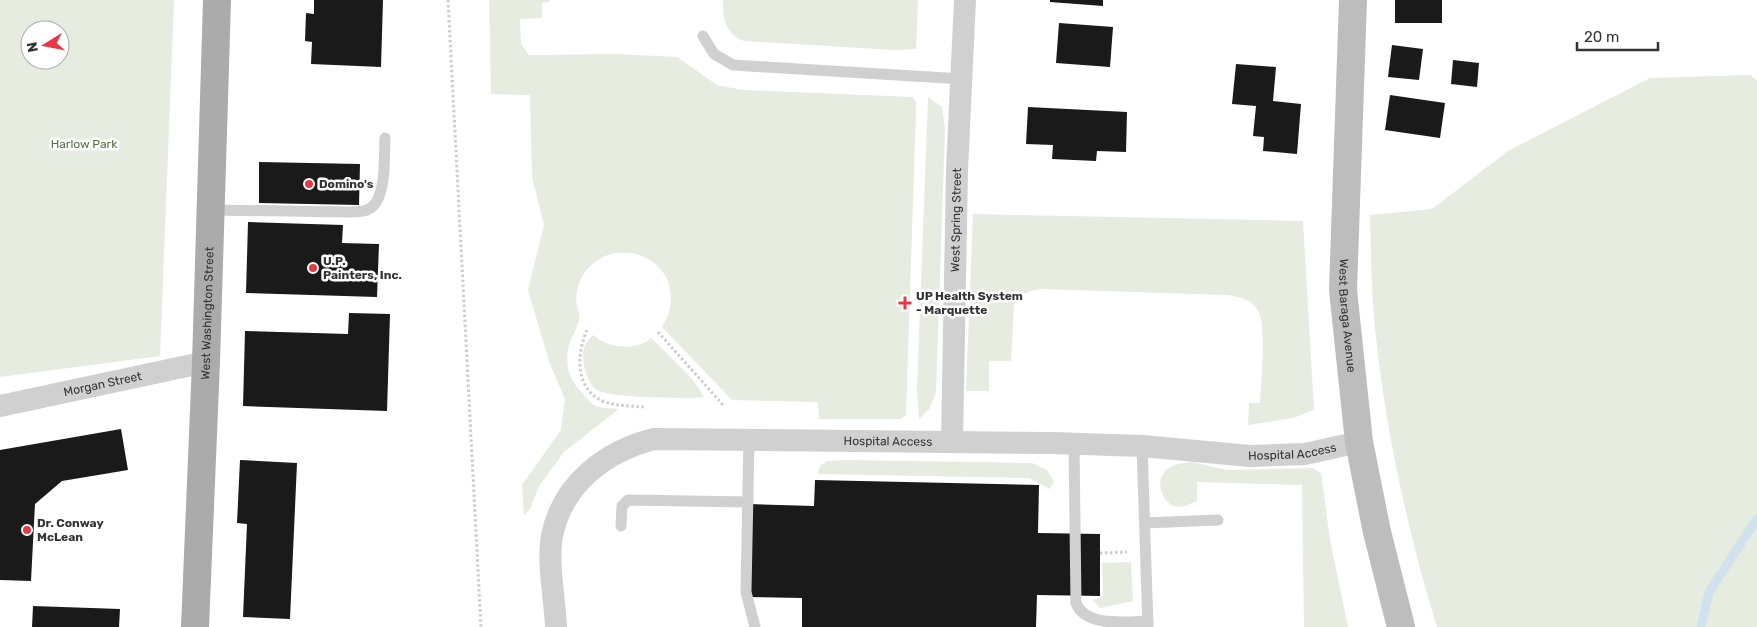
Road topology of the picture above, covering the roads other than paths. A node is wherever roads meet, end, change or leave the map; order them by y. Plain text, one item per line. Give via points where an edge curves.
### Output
1 (217, 0) edge
2 (965, 0) edge
3 (1353, 0) edge
4 (703, 36) dead end
5 (962, 79) junction
6 (384, 138) dead end
7 (211, 210) junction
8 (206, 362) junction
9 (0, 406) edge
10 (750, 438) junction
11 (952, 441) junction
12 (1359, 442) junction
13 (1074, 444) junction
14 (1142, 446) junction
15 (748, 502) junction
16 (1218, 520) dead end
17 (1145, 523) junction
18 (621, 526) dead end
19 (1148, 624) edge
20 (195, 627) edge
21 (556, 627) edge
22 (754, 627) edge
23 (1401, 627) edge

1 - 7 main road, West Washington Street
2 - 5 street, West Spring Street
3 - 12 street, West Baraga Avenue via 1343,290
4 - 5 lane via 714,54 733,65
5 - 11 street, West Spring Street via 956,170
6 - 7 lane via 382,184 376,203 370,209 350,212
7 - 8 main road, West Washington Street
8 - 9 street, Morgan Street
8 - 20 main road, West Washington Street
10 - 11 street, Hospital Access
10 - 15 lane
10 - 21 street, Hospital Access via 654,439 616,452 581,480 558,516 552,537
11 - 13 street, Hospital Access
12 - 14 street, Hospital Access via 1305,454 1250,456
12 - 23 street, West Baraga Avenue
13 - 14 street, Hospital Access
13 - 19 lane via 1076,603 1079,613 1089,620 1101,622
14 - 17 lane
15 - 18 lane via 628,500 622,506
15 - 22 lane via 746,592
16 - 17 lane
17 - 19 lane

